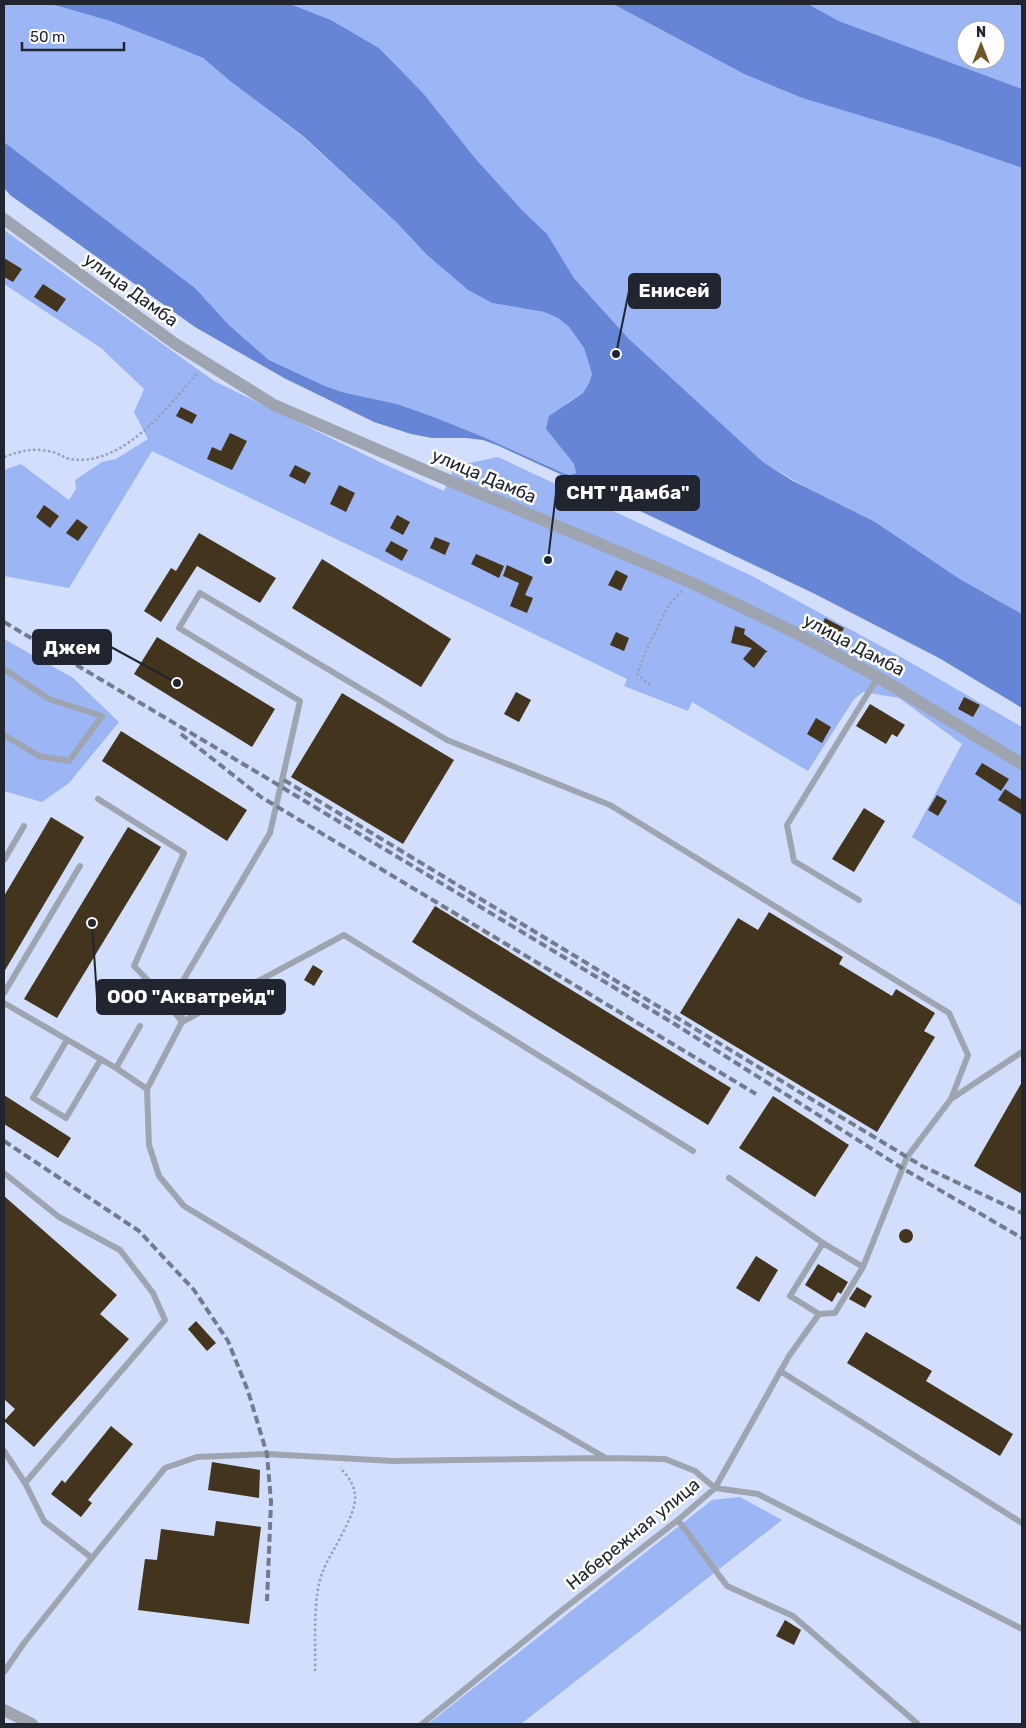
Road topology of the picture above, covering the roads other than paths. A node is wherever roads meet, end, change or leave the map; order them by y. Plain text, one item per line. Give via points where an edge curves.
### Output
1 (4, 219) edge
2 (4, 669) edge
3 (878, 677) junction
4 (4, 735) edge
5 (1022, 764) edge
6 (98, 799) dead end
7 (24, 826) dead end
8 (4, 860) edge
9 (80, 866) dead end
10 (859, 900) dead end
11 (4, 993) edge
12 (4, 1003) edge
13 (182, 1022) junction
14 (140, 1026) dead end
15 (67, 1040) junction
16 (1022, 1052) edge
17 (101, 1059) junction
18 (116, 1068) junction
19 (147, 1088) junction
20 (951, 1099) junction
21 (693, 1151) dead end
22 (4, 1173) edge
23 (729, 1178) dead end
24 (823, 1243) junction
25 (863, 1267) junction
26 (819, 1314) junction
27 (780, 1371) junction
28 (4, 1451) edge
29 (605, 1458) junction
30 (25, 1483) junction
31 (715, 1488) junction
32 (678, 1520) junction
33 (1022, 1523) edge
34 (92, 1558) junction
35 (1022, 1629) edge
36 (4, 1672) edge
37 (4, 1710) edge
38 (32, 1724) edge
39 (422, 1724) edge
40 (918, 1724) edge

1 - 3 street, улица Дамба via 174,343 274,405 690,582
2 - 4 lane via 49,699 102,716 69,760 39,756
3 - 5 street, улица Дамба
3 - 10 lane via 787,825 794,861
6 - 13 lane via 184,853 134,966
7 - 8 lane
9 - 11 lane
12 - 15 lane
13 - 19 lane
13 - 20 lane via 181,984 270,833 300,701 179,628 200,593 447,740 610,805 949,1013 968,1055
13 - 21 lane via 344,935
14 - 18 lane
15 - 17 lane
15 - 17 lane via 32,1098 66,1118
16 - 20 lane
17 - 18 lane
18 - 19 lane
19 - 29 lane via 149,1145 159,1176 184,1206
20 - 25 lane via 907,1157
22 - 30 lane via 59,1217 120,1250 153,1293 165,1320
23 - 24 lane
24 - 25 lane
24 - 26 lane via 790,1296
25 - 26 lane via 835,1313
26 - 27 lane
27 - 31 lane
27 - 33 lane
28 - 30 lane
29 - 31 lane via 665,1459 695,1471
29 - 34 lane via 393,1461 267,1454 197,1457 165,1468
30 - 34 lane via 44,1521
31 - 32 lane, Набережная улица
31 - 35 lane, Набережная улица via 758,1494
32 - 39 lane, Набережная улица
32 - 40 lane via 727,1586 793,1616
34 - 36 lane
37 - 38 street

